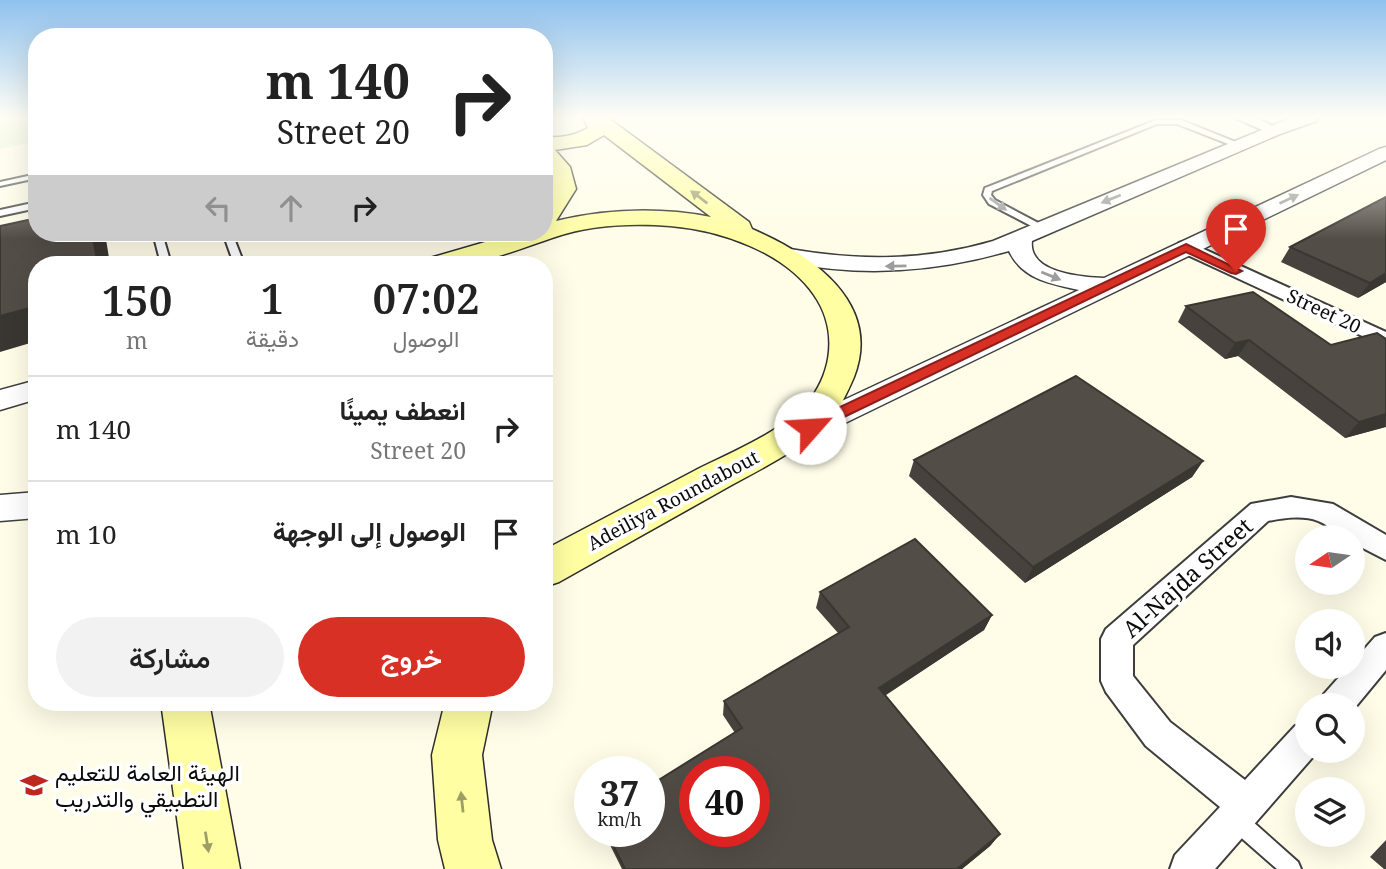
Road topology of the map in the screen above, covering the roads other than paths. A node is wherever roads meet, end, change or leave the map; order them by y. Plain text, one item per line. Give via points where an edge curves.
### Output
1 (647, 158) edge
2 (1068, 158) edge
3 (1209, 158) edge
4 (1381, 158) edge
5 (553, 161) edge
6 (28, 178) edge
7 (0, 184) edge
8 (28, 207) edge
9 (553, 207) edge
10 (0, 213) edge
11 (553, 228) edge
12 (1031, 232) junction
13 (754, 238) junction
14 (506, 242) edge
15 (1186, 247) junction
16 (464, 256) edge
17 (790, 256) junction
18 (1106, 285) junction
19 (1386, 340) edge
20 (28, 392) edge
21 (0, 400) edge
22 (785, 439) junction
23 (28, 506) edge
24 (0, 508) edge
25 (1386, 549) edge
26 (553, 565) edge
27 (1386, 647) edge
28 (1346, 693) edge
29 (187, 711) edge
30 (467, 711) edge
31 (1295, 752) edge
32 (1242, 813) junction
33 (212, 869) edge
34 (473, 869) edge
35 (1189, 869) edge
36 (1291, 869) edge

13 -> 1 main road
2 -> 12 lane via 988,190 992,202
3 -> 12 street
15 -> 4 street
5 - 9 main road via 564,189
6 - 7 lane
8 - 10 lane
11 - 13 main road, Adeiliya Roundabout via 620,218 667,219 712,225
12 -> 17 street via 976,254 908,266 835,265
12 -> 18 street via 1018,245 1038,270 1071,283
13 - 17 main road, Adeiliya Roundabout
14 - 16 main road, Adeiliya Roundabout
15 - 18 street
15 - 19 street, Street 20
17 - 22 main road, Adeiliya Roundabout via 825,288 838,307 846,350 830,396 811,419
18 - 22 street
20 - 21 street
22 - 26 main road, Adeiliya Roundabout
23 - 24 street
25 - 32 street, Al-Najda Street via 1323,512 1291,507 1261,511 1117,639 1117,681 1158,733
27 - 28 street
29 -> 33 main road
34 -> 30 main road via 465,840 457,755
31 - 32 street
32 - 35 street
32 - 36 lane

